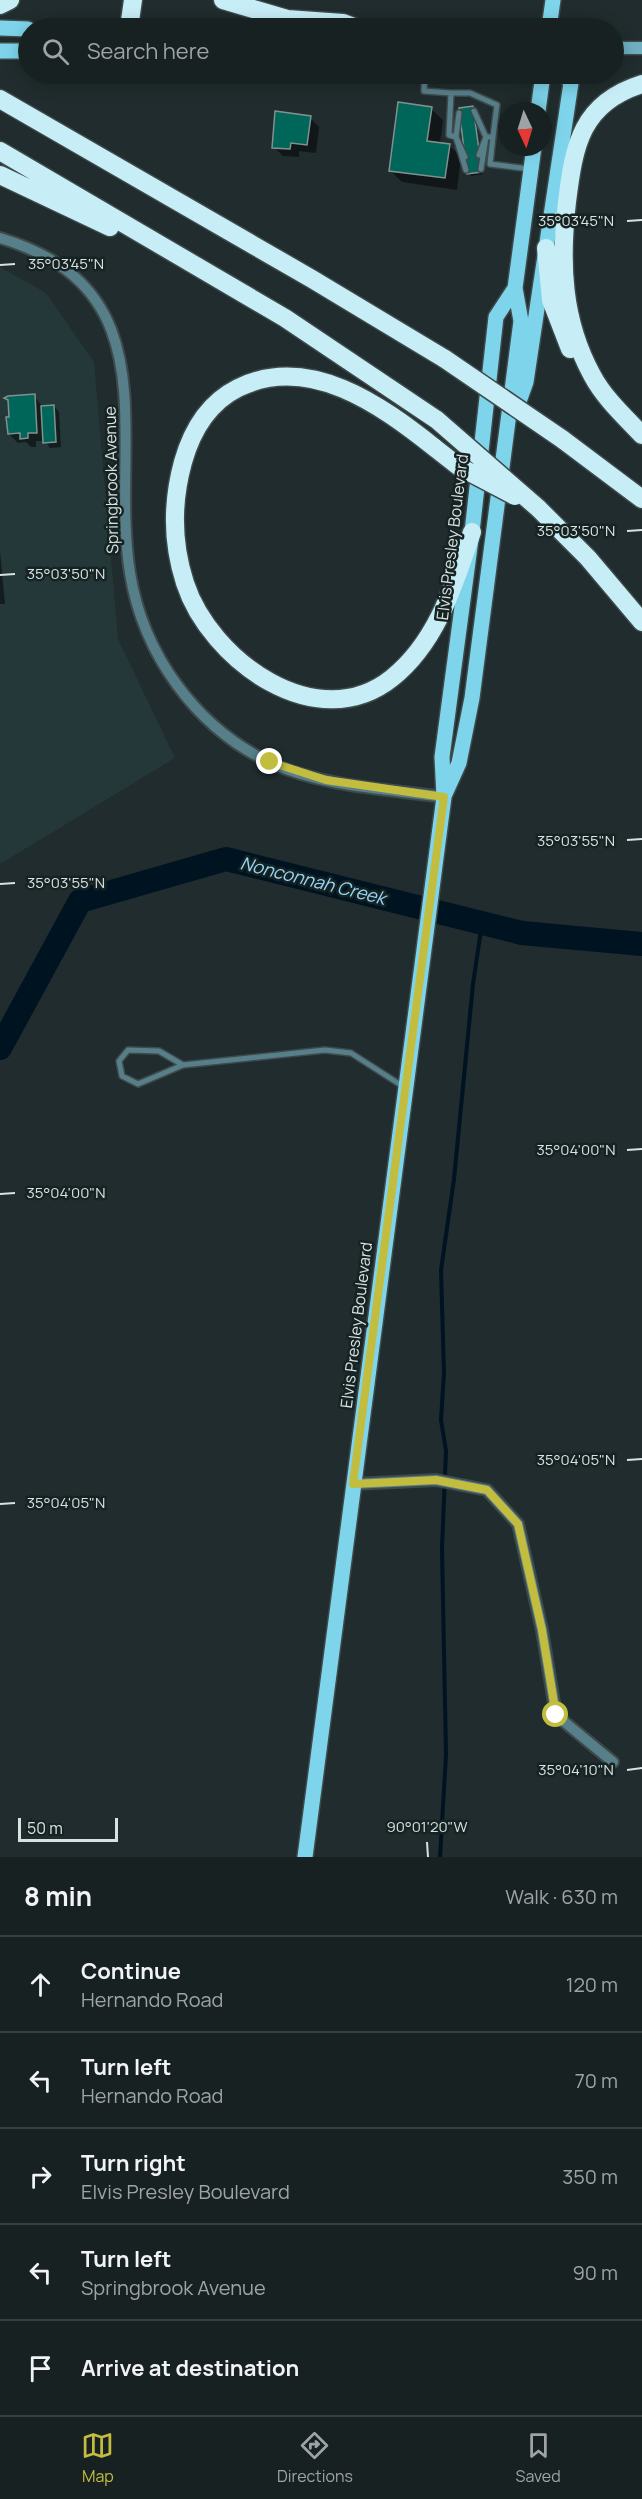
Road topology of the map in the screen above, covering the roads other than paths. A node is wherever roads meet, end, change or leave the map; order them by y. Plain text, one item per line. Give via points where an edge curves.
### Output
1 (10, 0) edge
2 (133, 0) edge
3 (224, 0) edge
4 (553, 0) edge
5 (0, 5) edge
6 (130, 18) edge
7 (284, 18) edge
8 (550, 18) edge
9 (0, 28) edge
10 (18, 29) edge
11 (624, 48) edge
12 (642, 48) edge
13 (0, 51) edge
14 (18, 51) edge
15 (424, 84) edge
16 (542, 84) edge
17 (571, 84) edge
18 (642, 84) edge
19 (451, 93) junction
20 (0, 99) edge
21 (539, 102) edge
22 (474, 111) dead end
23 (459, 113) dead end
24 (475, 123) dead end
25 (461, 125) dead end
26 (456, 137) junction
27 (489, 137) junction
28 (477, 139) dead end
29 (463, 141) dead end
30 (0, 151) edge
31 (479, 155) dead end
32 (533, 156) edge
33 (465, 157) dead end
34 (481, 169) dead end
35 (531, 169) junction
36 (466, 170) dead end
37 (0, 175) edge
38 (0, 238) edge
39 (546, 248) junction
40 (214, 276) junction
41 (515, 288) junction
42 (592, 375) junction
43 (642, 435) edge
44 (507, 438) junction
45 (642, 499) edge
46 (538, 508) junction
47 (472, 532) junction
48 (642, 622) edge
49 (444, 797) junction
50 (183, 1065) junction
51 (405, 1088) junction
52 (353, 1484) junction
53 (613, 1762) dead end
54 (305, 1857) edge

1 - 5 highway
2 - 6 highway
3 - 7 highway
4 - 8 main road
9 - 10 main road
11 - 12 main road
13 - 14 main road
15 - 19 lane via 424,91
16 - 21 main road
17 - 39 main road
18 - 42 highway via 618,93 598,108 573,152 562,240 562,277 569,315
19 - 26 lane via 449,135
19 - 27 lane via 470,93 497,105
20 - 45 highway, bridge via 445,359
22 - 27 lane
23 - 26 lane
24 - 27 lane
25 - 26 lane
26 - 29 lane
26 - 33 lane
26 - 36 lane
27 - 28 lane
27 - 31 lane
27 - 34 lane
27 - 35 lane via 490,164
30 - 40 highway
32 - 35 main road, Elvis Presley Boulevard
35 - 41 main road, Elvis Presley Boulevard
37 - 40 highway
38 - 49 street, Springbrook Avenue via 43,255 71,274 93,296 113,331 124,394 127,541 132,586 150,641 180,690 223,733 287,770 326,780
39 - 42 highway via 548,288 559,325 573,354
39 - 44 main road via 526,382
40 - 46 highway, bridge via 305,331 437,420
41 - 44 main road, Elvis Presley Boulevard via 521,321
41 - 47 main road, Elvis Presley Boulevard via 496,317
42 - 43 highway
44 - 49 main road, Elvis Presley Boulevard via 472,698 459,763
46 - 47 highway, bridge via 458,466 385,410 353,392 322,381 294,377 272,377 236,389 220,398 205,414 194,431 174,508 186,585 212,630 228,650 268,681 301,696 324,700 371,690 390,679 418,651 441,615
46 - 48 highway via 588,558
47 - 49 main road, Elvis Presley Boulevard via 442,757
49 - 51 main road, Elvis Presley Boulevard
50 - 50 lane via 159,1051 128,1050 119,1061 122,1076 138,1084
50 - 51 lane via 325,1050 351,1053
51 - 52 main road, Elvis Presley Boulevard
52 - 53 street via 436,1480 487,1490 518,1524 556,1715
52 - 54 main road, Elvis Presley Boulevard

